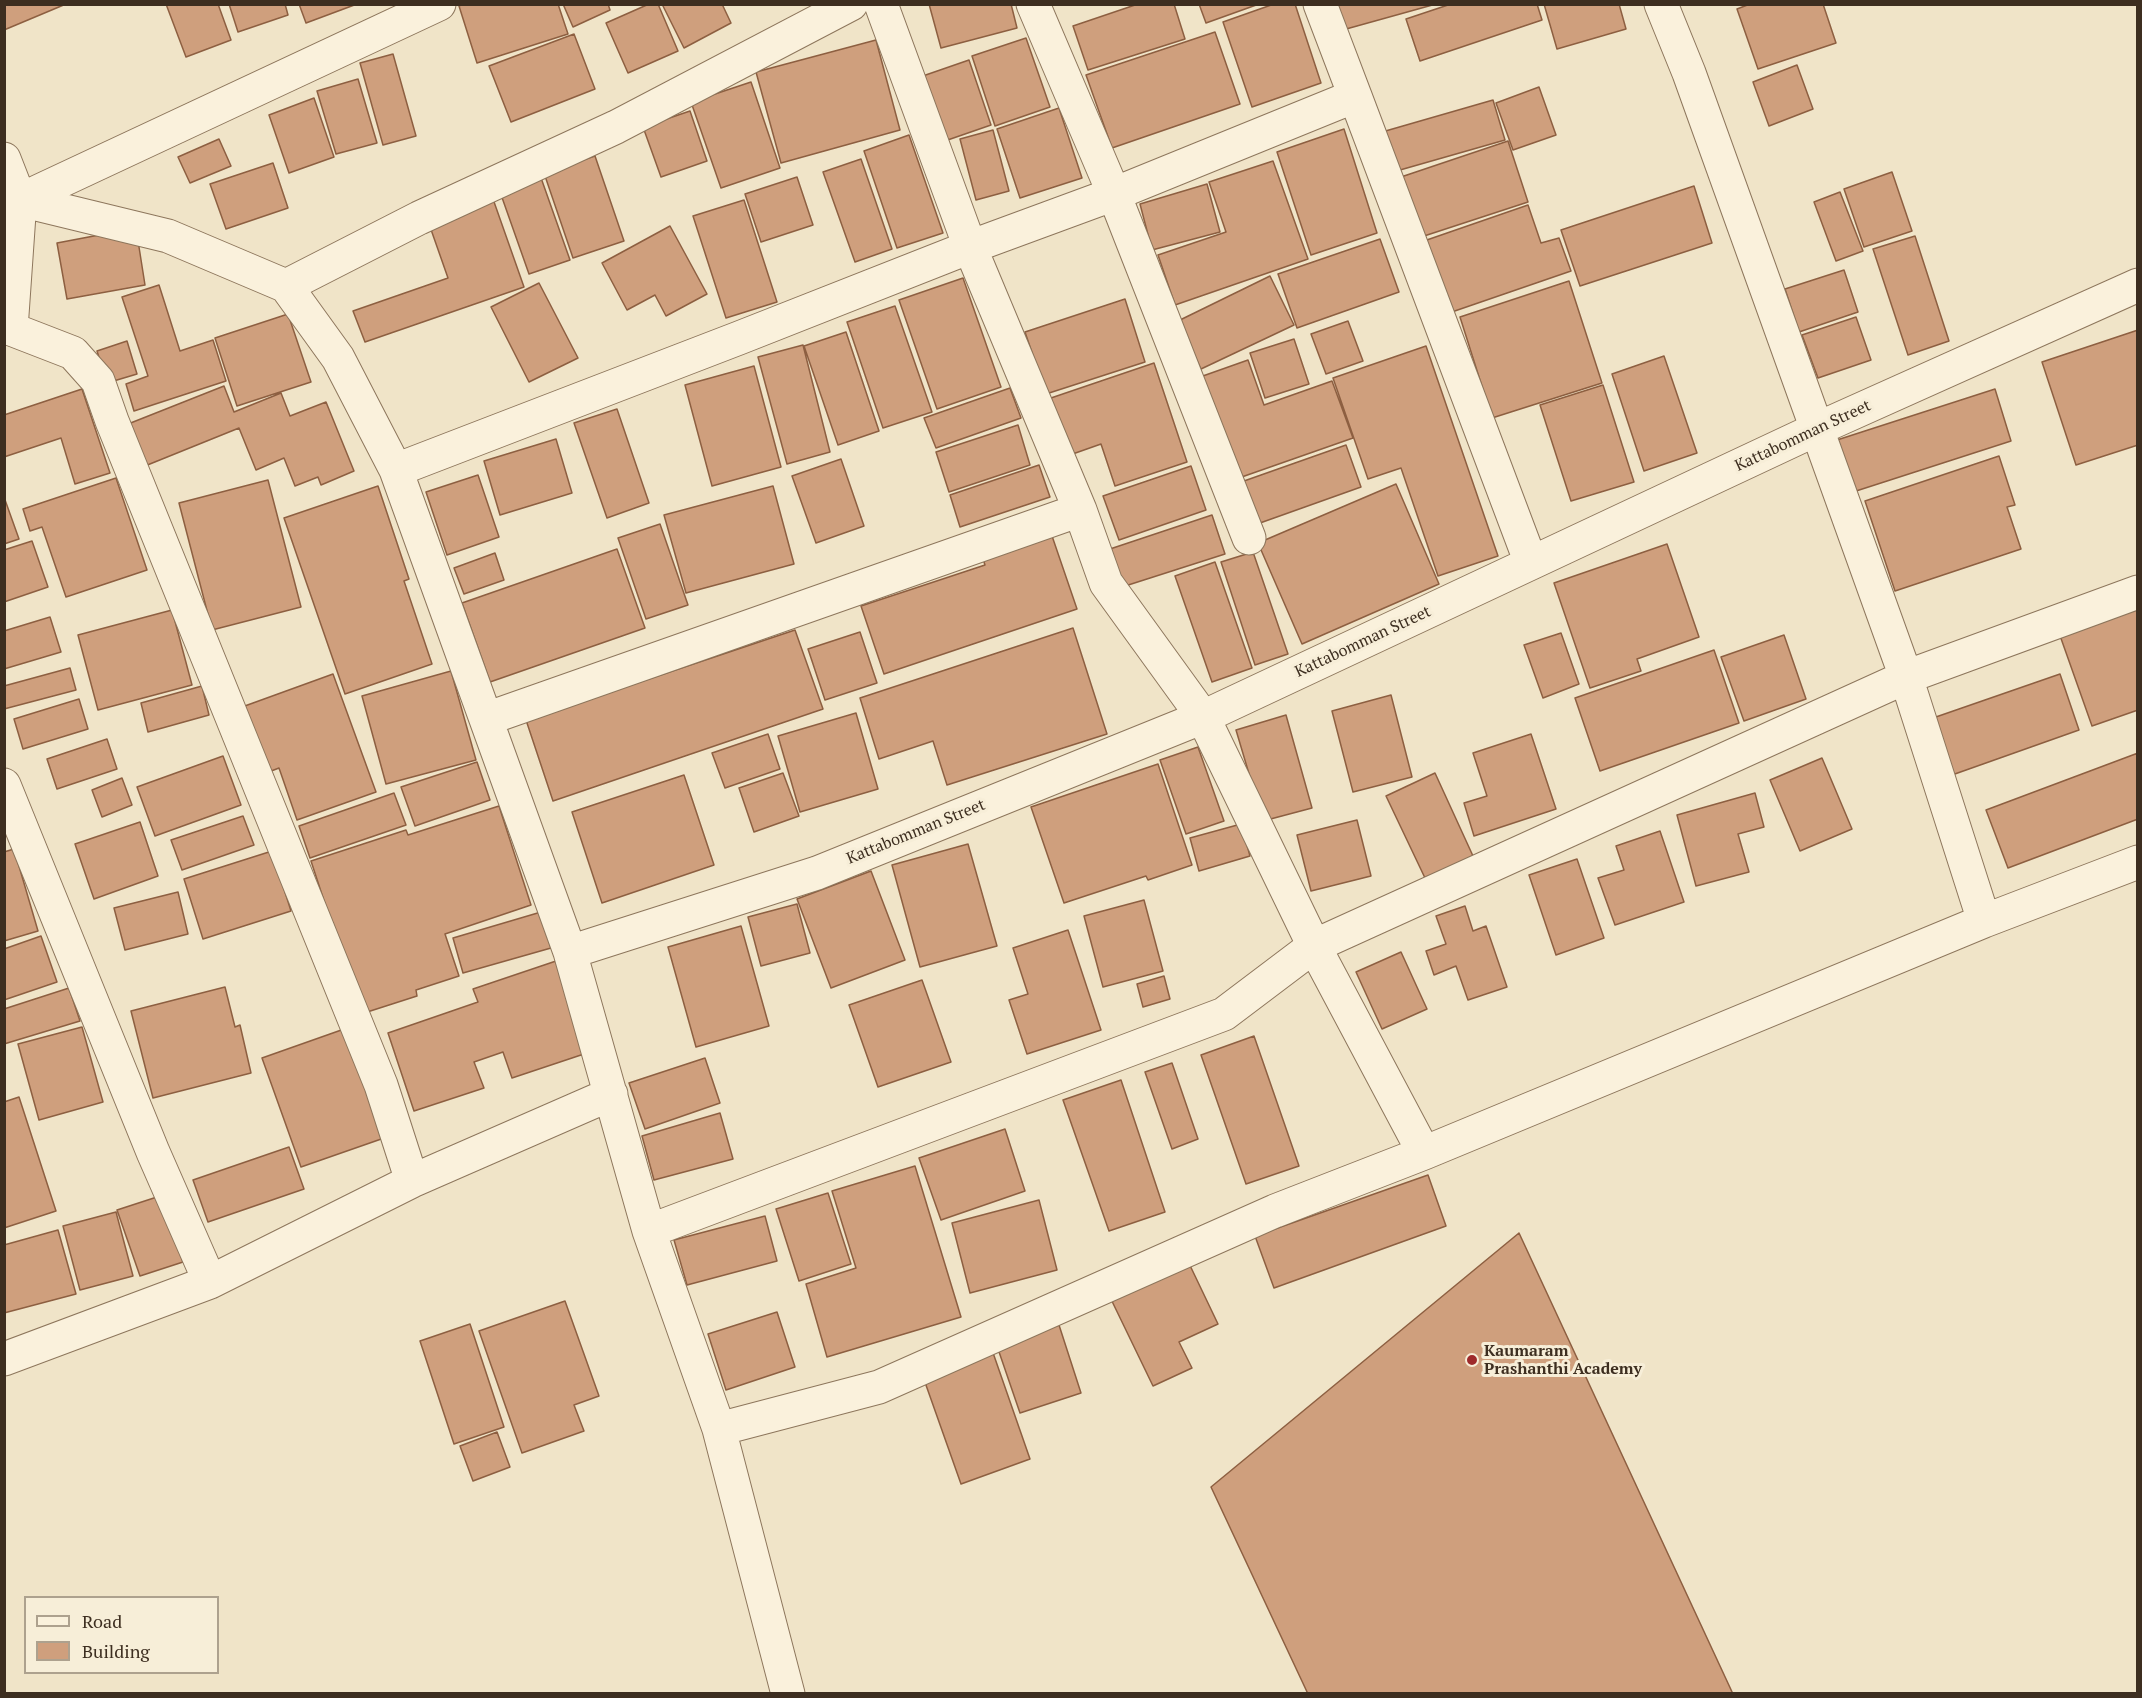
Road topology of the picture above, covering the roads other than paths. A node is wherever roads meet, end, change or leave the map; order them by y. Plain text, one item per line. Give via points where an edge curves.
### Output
1 (439, 4) edge
2 (851, 4) edge
3 (881, 4) edge
4 (1033, 4) edge
5 (1320, 4) edge
6 (1661, 4) edge
7 (1355, 96) junction
8 (4, 159) edge
9 (1114, 194) junction
10 (20, 200) junction
11 (970, 247) junction
12 (2138, 285) edge
13 (286, 286) junction
14 (8, 330) edge
15 (1817, 429) junction
16 (396, 470) junction
17 (1080, 510) junction
18 (1249, 538) dead end
19 (1532, 563) junction
20 (2138, 592) edge
21 (1906, 677) junction
22 (1203, 717) junction
23 (486, 719) junction
24 (4, 785) edge
25 (2138, 862) edge
26 (1984, 921) junction
27 (1314, 946) junction
28 (570, 952) junction
29 (612, 1094) junction
30 (1424, 1153) junction
31 (412, 1180) junction
32 (649, 1231) junction
33 (210, 1282) junction
34 (4, 1359) edge
35 (719, 1429) junction
36 (788, 1694) edge

1 - 10 street
2 - 13 street via 616,127 419,218
3 - 11 street
4 - 9 street
5 - 7 street
6 - 15 street
7 - 9 street
7 - 19 street
8 - 10 street
9 - 11 street
9 - 18 street
10 - 13 street via 168,236
10 - 14 street
11 - 16 street
11 - 17 street
12 - 15 street, Kattabomman Street
13 - 16 street via 338,358
14 - 31 street via 73,353 98,381 381,1085
15 - 19 street, Kattabomman Street
15 - 21 street
16 - 23 street
17 - 22 street via 1106,582
17 - 23 street
19 - 22 street, Kattabomman Street
20 - 21 street
21 - 26 street
21 - 27 street
22 - 27 street
22 - 28 street, Kattabomman Street via 817,873
23 - 28 street
24 - 33 street
25 - 26 street
26 - 30 street
27 - 30 street
27 - 32 street via 1224,1014
28 - 29 street
29 - 31 street
29 - 32 street
30 - 35 street via 1275,1211 879,1387
31 - 33 street
32 - 35 street
33 - 34 street
35 - 36 street

